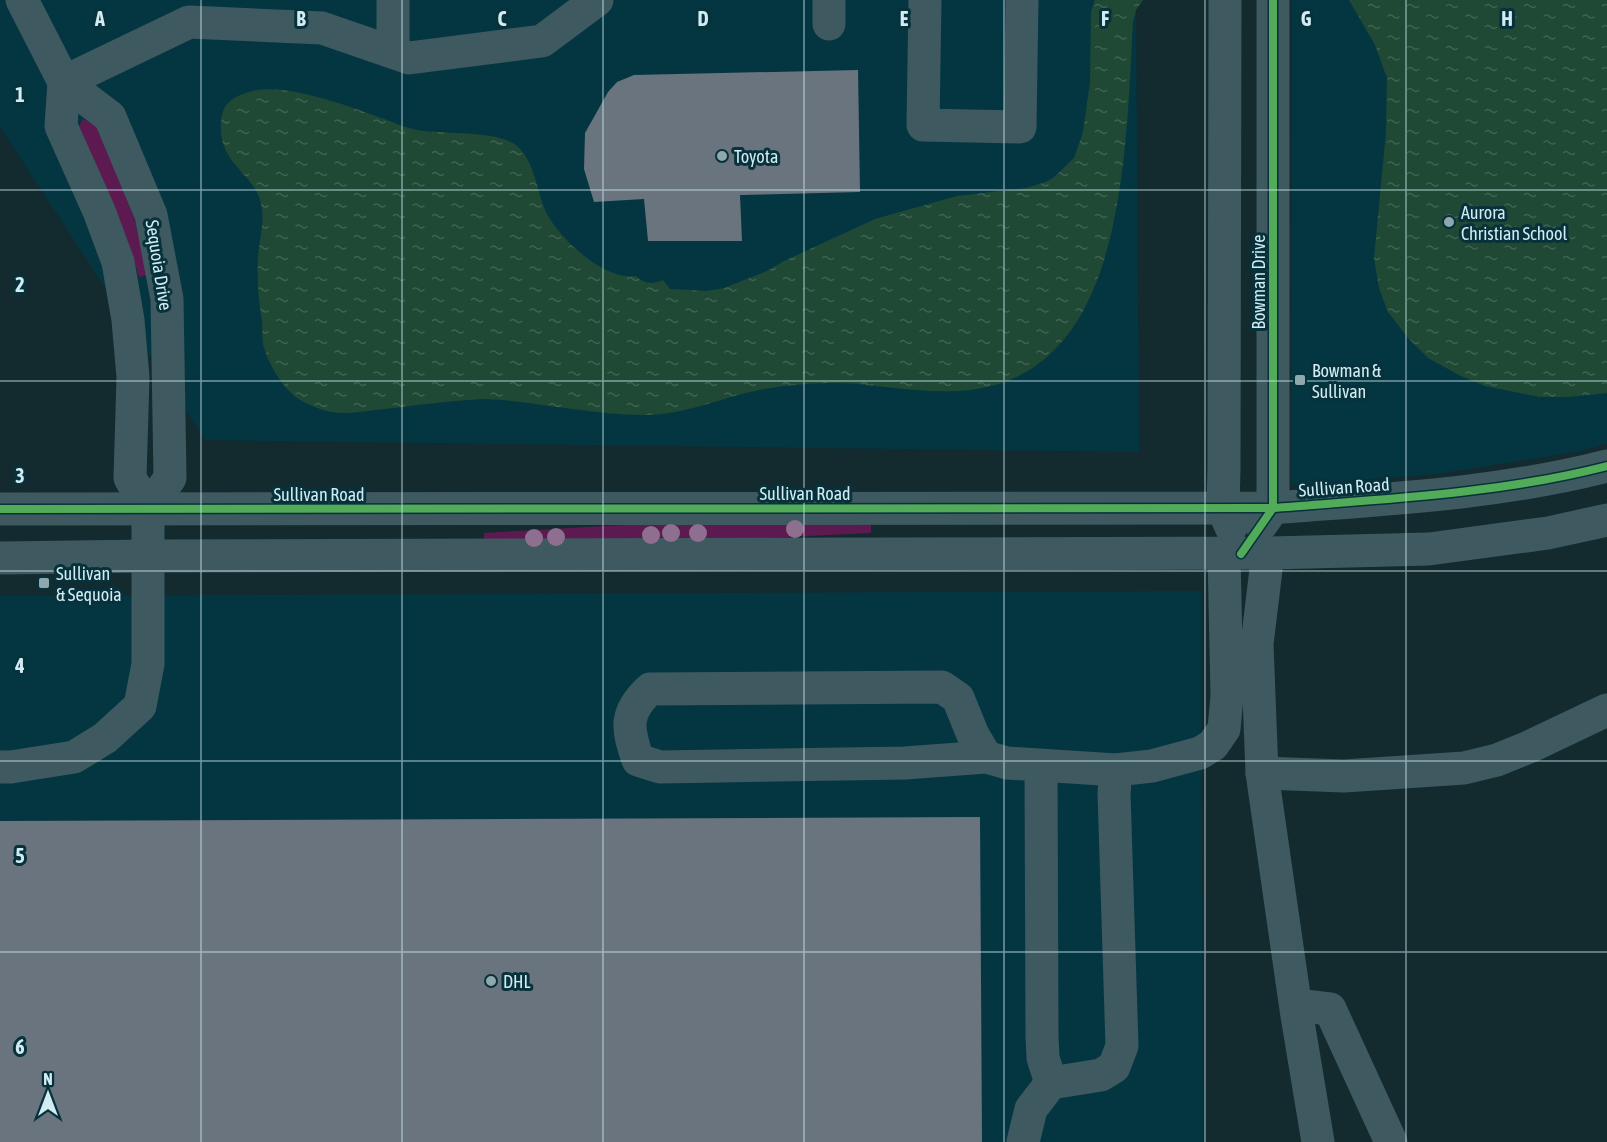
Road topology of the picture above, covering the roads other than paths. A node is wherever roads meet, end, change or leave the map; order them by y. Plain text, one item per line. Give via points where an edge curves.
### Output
1 (22, 0) edge
2 (393, 0) edge
3 (597, 0) edge
4 (925, 0) edge
5 (1022, 0) edge
6 (1225, 0) edge
7 (1273, 0) edge
8 (393, 52) junction
9 (64, 82) junction
10 (1607, 466) edge
11 (1223, 508) junction
12 (1273, 508) junction
13 (0, 509) edge
14 (148, 509) junction
15 (1607, 520) edge
16 (1245, 554) junction
17 (148, 556) junction
18 (0, 558) edge
19 (1607, 710) edge
20 (1224, 729) junction
21 (1261, 730) junction
22 (986, 757) junction
23 (1041, 766) junction
24 (0, 767) edge
25 (1116, 770) junction
26 (1262, 773) junction
27 (1296, 1005) junction
28 (1052, 1083) junction
29 (1023, 1142) edge
30 (1318, 1142) edge
31 (1391, 1142) edge

1 - 9 street, Sequoia Drive
2 - 8 street
3 - 8 street via 543,41 410,58
4 - 5 street via 923,125 1020,127
6 - 11 street, Bowman Drive
7 - 12 street, Bowman Drive
8 - 9 street via 322,28 189,22
9 - 14 street via 61,126 118,262 133,377 130,478
9 - 14 street, Sequoia Drive via 110,117 153,225 167,299 170,478
10 - 12 street, Sullivan Road via 1444,495
11 - 12 street, Sullivan Road
11 - 14 street, Sullivan Road
11 - 16 street, Bowman Drive
12 - 16 street
13 - 14 street, Sullivan Road
14 - 17 street
15 - 16 street via 1548,533 1429,549
16 - 17 street
16 - 20 street
16 - 21 street via 1257,644
17 - 18 street
17 - 24 street via 148,664 140,706 105,738 74,757
19 - 26 street via 1497,760 1464,768 1344,776
20 - 21 street
20 - 25 street via 1213,745 1200,753 1152,766
21 - 26 street
22 - 22 street via 958,698 942,687 650,689 638,700 630,717 630,737 638,760 660,767 905,763
22 - 23 street via 1007,764
23 - 25 street
23 - 28 street via 1042,1037 1043,1058
25 - 28 street via 1122,1046 1114,1067 1101,1076
26 - 27 street
27 - 30 street
27 - 31 street via 1330,1009
28 - 29 street via 1031,1108

